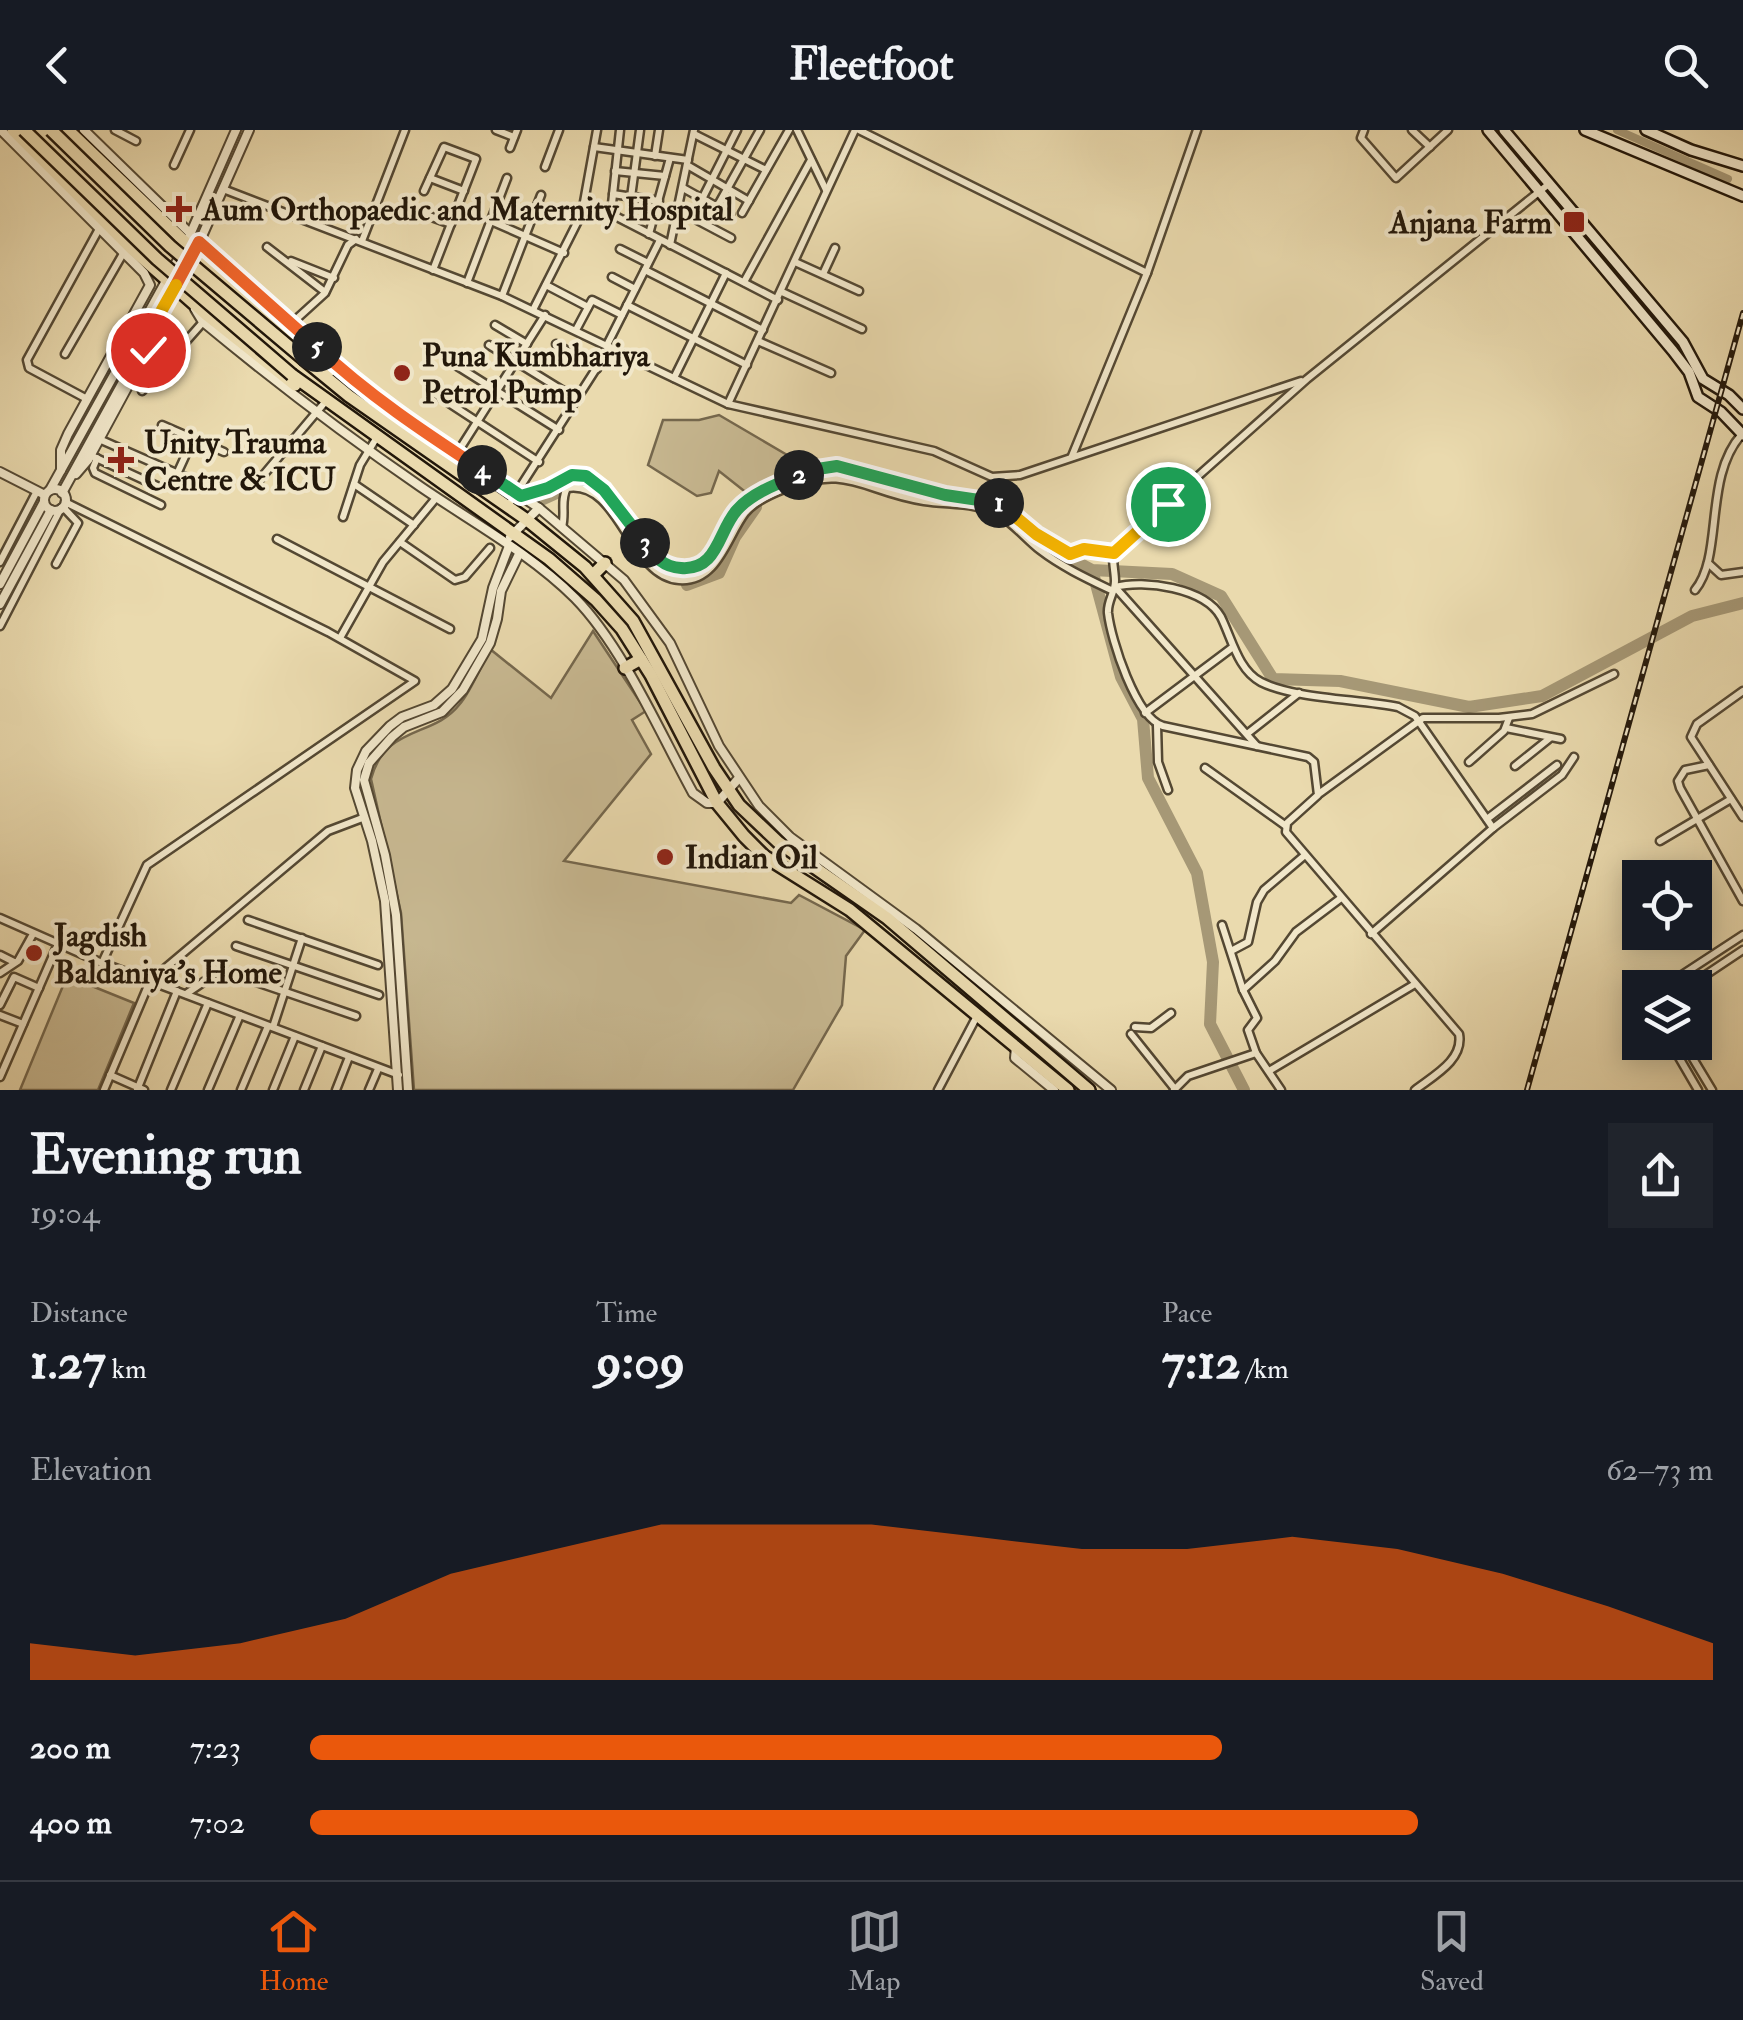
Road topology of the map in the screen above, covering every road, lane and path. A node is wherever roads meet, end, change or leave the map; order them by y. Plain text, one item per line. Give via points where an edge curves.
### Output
1 (1, 130) edge
2 (13, 130) edge
3 (24, 130) edge
4 (50, 130) edge
5 (68, 130) edge
6 (84, 130) edge
7 (115, 130) edge
8 (190, 130) edge
9 (236, 130) edge
10 (250, 130) edge
11 (404, 130) edge
12 (496, 130) edge
13 (559, 130) edge
14 (597, 130) edge
15 (620, 130) edge
16 (640, 130) edge
17 (659, 130) edge
18 (737, 130) edge
19 (760, 130) edge
20 (789, 130) edge
21 (796, 130) edge
22 (857, 130) edge
23 (1197, 130) edge
24 (1364, 130) edge
25 (1412, 130) edge
26 (1448, 130) edge
27 (1488, 130) edge
28 (1504, 130) edge
29 (1585, 130) edge
30 (1646, 130) edge
31 (694, 132) edge
32 (516, 134) edge
33 (136, 141) dead end
34 (1430, 146) junction
35 (594, 147) junction
36 (510, 148) dead end
37 (617, 150) junction
38 (726, 150) junction
39 (637, 153) junction
40 (655, 156) junction
41 (670, 158) junction
42 (744, 159) junction
43 (811, 160) junction
44 (688, 163) junction
45 (174, 166) dead end
46 (1743, 166) edge
47 (546, 167) dead end
48 (766, 170) junction
49 (615, 171) junction
50 (634, 173) junction
51 (665, 176) junction
52 (430, 178) junction
53 (507, 178) dead end
54 (710, 178) junction
55 (1550, 183) junction
56 (682, 188) junction
57 (727, 188) junction
58 (223, 190) junction
59 (464, 190) junction
60 (1540, 190) junction
61 (424, 191) dead end
62 (827, 191) junction
63 (613, 194) junction
64 (540, 195) dead end
65 (1743, 196) edge
66 (632, 197) junction
67 (700, 198) junction
68 (659, 200) junction
69 (586, 201) junction
70 (749, 201) junction
71 (717, 207) junction
72 (418, 212) dead end
73 (742, 213) dead end
74 (611, 214) junction
75 (730, 214) dead end
76 (491, 221) junction
77 (451, 224) junction
78 (98, 229) junction
79 (649, 234) junction
80 (525, 235) junction
81 (731, 238) dead end
82 (360, 240) junction
83 (660, 240) junction
84 (193, 242) junction
85 (670, 245) junction
86 (267, 247) dead end
87 (835, 248) dead end
88 (620, 249) dead end
89 (564, 252) junction
90 (122, 253) junction
91 (136, 254) junction
92 (285, 259) junction
93 (795, 262) junction
94 (646, 266) junction
95 (433, 270) junction
96 (1146, 272) junction
97 (726, 273) junction
98 (823, 274) junction
99 (612, 277) dead end
100 (334, 278) junction
101 (744, 282) junction
102 (467, 283) junction
103 (170, 284) junction
104 (546, 285) junction
105 (635, 289) junction
106 (858, 290) dead end
107 (326, 293) junction
108 (502, 296) junction
109 (780, 296) junction
110 (711, 304) junction
111 (627, 305) junction
112 (588, 307) junction
113 (533, 310) junction
114 (622, 314) junction
115 (544, 315) junction
116 (205, 319) junction
117 (292, 322) junction
118 (154, 324) junction
119 (496, 325) dead end
120 (862, 329) dead end
121 (576, 330) junction
122 (764, 330) junction
123 (693, 339) junction
124 (758, 341) junction
125 (528, 344) junction
126 (556, 344) dead end
127 (489, 346) dead end
128 (608, 346) junction
129 (65, 354) dead end
130 (446, 359) dead end
131 (516, 362) junction
132 (747, 365) junction
133 (597, 370) junction
134 (832, 372) dead end
135 (674, 378) junction
136 (297, 379) junction
137 (1307, 379) junction
138 (357, 383) junction
139 (498, 391) junction
140 (142, 392) dead end
141 (348, 394) junction
142 (435, 394) dead end
143 (87, 400) junction
144 (578, 400) junction
145 (326, 401) junction
146 (1739, 401) edge
147 (728, 404) junction
148 (1743, 410) edge
149 (316, 412) junction
150 (479, 421) junction
151 (162, 425) dead end
152 (559, 430) junction
153 (1743, 434) edge
154 (377, 437) junction
155 (421, 438) junction
156 (98, 439) junction
157 (193, 439) junction
158 (368, 450) junction
159 (224, 452) dead end
160 (457, 454) junction
161 (1072, 456) junction
162 (94, 457) junction
163 (539, 462) junction
164 (449, 467) junction
165 (61, 470) junction
166 (0, 472) edge
167 (177, 474) junction
168 (67, 482) junction
169 (354, 484) junction
170 (255, 485) dead end
171 (156, 486) dead end
172 (208, 487) dead end
173 (519, 495) junction
174 (45, 498) junction
175 (436, 498) junction
176 (63, 502) junction
177 (161, 505) dead end
178 (508, 506) junction
179 (476, 507) junction
180 (539, 508) junction
181 (343, 517) dead end
182 (468, 519) junction
183 (527, 520) junction
184 (414, 525) junction
185 (562, 526) junction
186 (277, 539) dead end
187 (509, 541) junction
188 (400, 542) junction
189 (490, 548) dead end
190 (519, 554) junction
191 (1114, 555) junction
192 (0, 562) edge
193 (605, 563) junction
194 (1708, 563) junction
195 (56, 564) dead end
196 (1743, 572) edge
197 (593, 575) junction
198 (0, 584) edge
199 (369, 585) junction
200 (1114, 587) junction
201 (573, 588) junction
202 (1695, 590) dead end
203 (0, 604) edge
204 (0, 626) edge
205 (450, 630) dead end
206 (340, 638) junction
207 (1233, 647) junction
208 (641, 659) junction
209 (625, 668) junction
210 (1614, 674) dead end
211 (1194, 675) junction
212 (1300, 692) junction
213 (1743, 692) edge
214 (1145, 713) junction
215 (1509, 718) junction
216 (1419, 720) junction
217 (1158, 725) junction
218 (1506, 728) junction
219 (1246, 734) junction
220 (1551, 737) junction
221 (1561, 739) dead end
222 (1258, 747) junction
223 (690, 751) junction
224 (1574, 756) dead end
225 (674, 760) junction
226 (1469, 762) dead end
227 (1709, 765) junction
228 (1515, 766) dead end
229 (1556, 766) dead end
230 (1206, 768) dead end
231 (739, 778) junction
232 (1168, 790) dead end
233 (730, 792) junction
234 (1318, 795) junction
235 (1731, 799) junction
236 (718, 802) junction
237 (1743, 817) edge
238 (365, 818) junction
239 (1487, 819) junction
240 (1696, 820) junction
241 (1286, 826) junction
242 (1493, 828) junction
243 (1660, 841) dead end
244 (1305, 855) junction
245 (1341, 898) junction
246 (1743, 901) edge
247 (0, 918) edge
248 (248, 920) dead end
249 (1222, 925) dead end
250 (33, 934) junction
251 (1371, 934) junction
252 (1743, 936) edge
253 (302, 938) junction
254 (58, 944) junction
255 (236, 946) dead end
256 (1743, 950) edge
257 (1231, 952) junction
258 (0, 955) edge
259 (16, 963) junction
260 (102, 963) junction
261 (293, 965) junction
262 (378, 965) dead end
263 (1690, 970) edge
264 (1712, 971) edge
265 (0, 973) edge
266 (150, 981) junction
267 (1415, 984) junction
268 (4, 987) edge
269 (39, 988) junction
270 (1244, 990) junction
271 (284, 992) junction
272 (182, 993) junction
273 (379, 994) dead end
274 (208, 1003) junction
275 (0, 1004) edge
276 (1171, 1013) dead end
277 (978, 1014) junction
278 (0, 1015) edge
279 (240, 1015) junction
280 (356, 1016) dead end
281 (23, 1024) junction
282 (270, 1027) junction
283 (295, 1036) junction
284 (1023, 1040) junction
285 (322, 1046) junction
286 (1256, 1053) junction
287 (349, 1057) junction
288 (1680, 1060) edge
289 (1694, 1060) edge
290 (378, 1069) junction
291 (1270, 1071) junction
292 (398, 1075) junction
293 (110, 1076) junction
294 (409, 1076) junction
295 (0, 1078) edge
296 (140, 1089) edge
297 (1174, 1089) edge
298 (104, 1090) edge
299 (171, 1090) edge
300 (208, 1090) edge
301 (241, 1090) edge
302 (273, 1090) edge
303 (304, 1090) edge
304 (336, 1090) edge
305 (369, 1090) edge
306 (398, 1090) edge
307 (408, 1090) edge
308 (938, 1090) edge
309 (1054, 1090) edge
310 (1068, 1090) edge
311 (1088, 1090) edge
312 (1111, 1090) edge
313 (1281, 1090) edge
314 (1416, 1090) edge
315 (1698, 1090) edge
316 (1712, 1090) edge

1 - 78 street
2 - 91 highway
3 - 136 highway, bridge via 157,259
4 - 141 highway, bridge via 170,246
5 - 84 highway
6 - 84 street
7 - 33 street
8 - 45 street
9 - 84 street
10 - 58 street
11 - 82 street
12 - 32 street
13 - 47 street
14 - 35 street
15 - 37 street
16 - 39 street
17 - 40 street
18 - 38 street
19 - 42 street
20 - 48 street
21 - 43 street
22 - 62 street
22 - 96 street
23 - 96 street
24 - 34 street via 1362,138 1396,178
25 - 34 street
26 - 34 street
27 - 60 main road
28 - 55 main road
29 - 65 main road
30 - 46 main road
31 - 38 street
31 - 44 street
32 - 36 street
35 - 37 street
35 - 69 street
37 - 39 street
37 - 49 street
38 - 42 street
38 - 54 street
39 - 40 street
39 - 50 street
40 - 41 street
41 - 44 street
41 - 51 street
42 - 48 street
42 - 57 street
43 - 62 street
43 - 101 street
44 - 54 street
44 - 56 street
48 - 70 street
49 - 50 street
49 - 63 street
50 - 51 street
50 - 66 street
51 - 68 street
52 - 59 street
52 - 59 street via 441,150 449,148 476,160
52 - 61 street
53 - 76 street
54 - 57 street
54 - 67 street
55 - 60 street
55 - 146 main road via 1683,342 1704,380
56 - 67 street
56 - 85 street
57 - 70 street
57 - 71 street
58 - 82 street
58 - 84 street
59 - 77 street
60 - 137 street
60 - 153 main road via 1689,372 1698,397
62 - 93 street
63 - 66 street
63 - 74 street
64 - 80 street
66 - 68 street
67 - 71 street
67 - 81 street via 695,217
68 - 79 street
69 - 74 street
69 - 89 street
70 - 73 street
71 - 75 street
72 - 77 street
74 - 79 street
76 - 80 street
76 - 102 street
77 - 95 street
78 - 90 street
78 - 143 street via 27,360 29,368
79 - 83 street
80 - 89 street
80 - 108 street
82 - 95 street
82 - 100 street via 348,245
83 - 85 street
83 - 94 street
84 - 103 street
84 - 117 street
84 - 141 highway
85 - 97 street
86 - 92 street
87 - 98 street
88 - 94 street
89 - 104 street
90 - 91 street
90 - 129 street
90 - 143 street via 149,279 150,290
91 - 103 highway
92 - 100 street
92 - 107 street
93 - 98 street
93 - 109 street
94 - 105 street
94 - 110 street
95 - 102 street
96 - 161 street
97 - 101 street
97 - 110 street
98 - 106 street
99 - 105 street
100 - 107 street
101 - 109 street
102 - 108 street
103 - 116 highway
103 - 118 street
103 - 165 street
104 - 112 street
104 - 113 street
105 - 111 street
107 - 117 street
108 - 113 street
109 - 120 street
109 - 122 street
110 - 122 street
110 - 123 street
111 - 114 street
111 - 123 street
112 - 114 street via 592,300
112 - 121 street
113 - 115 street
114 - 128 street
115 - 121 street
115 - 125 street
116 - 136 highway via 297,387
116 - 140 street
116 - 149 street
117 - 138 street
118 - 156 street via 148,350
118 - 168 street
119 - 125 street
121 - 128 street
122 - 124 street
123 - 132 street
123 - 135 street
124 - 132 street
124 - 134 street
125 - 131 street
126 - 133 street
127 - 131 street
128 - 133 street
128 - 135 street
130 - 139 street
131 - 139 street
131 - 144 street
132 - 147 street
133 - 144 street
135 - 147 street
136 - 145 highway
137 - 161 street
137 - 191 street
138 - 141 highway
138 - 155 street
139 - 150 street
139 - 152 street
141 - 155 highway
142 - 150 street
143 - 165 street via 61,450
144 - 152 street
145 - 149 street
145 - 154 highway
146 - 148 main road
147 - 161 street via 934,451 992,476 1020,475
149 - 158 street
149 - 170 street
150 - 160 street
150 - 163 street
151 - 157 street
152 - 163 street
153 - 194 street via 1724,470
154 - 158 street
154 - 179 highway
155 - 160 street
155 - 164 highway
156 - 162 street
156 - 167 street
157 - 159 street
157 - 167 street
158 - 169 street
158 - 175 street
160 - 164 street
160 - 173 street
162 - 168 street
162 - 171 street
162 - 177 street via 96,473
163 - 173 street
164 - 178 highway
165 - 174 street
166 - 174 street
167 - 172 street
168 - 176 street
169 - 181 street
169 - 184 street
173 - 178 street
173 - 180 street
173 - 191 street via 586,476 658,560 690,569 706,562 736,510 751,499 811,470 837,466 945,495 986,498 1070,554 1084,549
174 - 176 street
174 - 176 street
174 - 192 street
174 - 198 street
174 - 203 street
175 - 182 street
175 - 184 street
176 - 195 street via 78,523
176 - 204 street
176 - 206 street
178 - 183 highway
179 - 182 highway
179 - 187 highway
180 - 183 street
180 - 185 street
182 - 187 street
183 - 187 street
183 - 197 highway
184 - 188 street
185 - 193 street
185 - 200 street via 567,488 592,492 652,567 682,581 716,563 749,508 799,483 837,476 921,500 985,508 1074,572
186 - 199 street
187 - 190 street
187 - 201 highway
187 - 238 street via 482,639 452,689 434,705 402,717 366,751 355,778
188 - 189 street via 456,580
188 - 199 street
190 - 201 street
190 - 294 street via 501,591 495,631 463,690 442,712 392,737 364,780 396,916
191 - 200 street
193 - 197 highway
193 - 231 street via 670,643
194 - 196 street via 1721,576
194 - 202 street
197 - 233 highway via 633,621
199 - 205 street
199 - 206 street
200 - 207 street via 1153,584 1200,598 1219,613
200 - 211 street
200 - 214 street via 1109,617
201 - 208 highway via 622,629
201 - 209 street
206 - 260 street via 415,680 147,865
207 - 211 street
207 - 212 street via 1257,680
208 - 209 highway
208 - 223 highway
209 - 225 street
210 - 215 street via 1532,714
211 - 214 street
211 - 219 street
212 - 216 street via 1398,708
212 - 219 street
213 - 227 street via 1692,730
214 - 217 street
215 - 216 street
215 - 218 street
216 - 234 street
216 - 239 street
217 - 222 street
217 - 232 street via 1158,762
218 - 220 street
218 - 226 street
219 - 222 street
220 - 221 street
220 - 228 street
222 - 234 street via 1312,759
223 - 225 highway
223 - 236 highway
224 - 242 street via 1562,775
225 - 236 street via 692,794
227 - 235 street
227 - 240 street via 1685,770 1678,781
229 - 239 street
230 - 241 street
231 - 233 street
231 - 284 street via 790,838 909,923
233 - 236 street
233 - 284 highway via 778,842 888,918
234 - 241 street
235 - 237 street
235 - 240 street
236 - 277 highway via 764,856 850,910
238 - 266 street via 328,831
238 - 292 street via 384,901
239 - 242 street
240 - 243 street
240 - 246 street
241 - 244 street
242 - 251 street
244 - 245 street
244 - 257 street via 1264,890 1248,942
245 - 251 street
245 - 270 street via 1296,932
247 - 250 street
248 - 253 street
249 - 257 street
250 - 254 street
250 - 259 street
251 - 267 street
252 - 263 street
253 - 261 street
253 - 262 street
254 - 260 street
254 - 269 street
255 - 261 street
256 - 264 street
257 - 270 street
258 - 259 street
259 - 265 street
260 - 266 street
261 - 271 street
261 - 273 street
266 - 272 street
266 - 293 street
267 - 291 street
267 - 314 street via 1461,1041 1451,1062
268 - 269 street via 14,977
268 - 275 street
269 - 281 street
270 - 286 street via 1257,1018 1248,1035
271 - 272 street via 218,970
271 - 280 street
271 - 282 street
272 - 274 street
272 - 296 street
274 - 279 street
274 - 299 street
276 - 297 street via 1133,1031
277 - 284 highway
277 - 308 street
278 - 281 street
279 - 282 street
279 - 300 street
281 - 295 street
282 - 283 street
282 - 301 street
283 - 285 street
283 - 302 street
284 - 309 street via 1015,1058
284 - 310 highway
284 - 311 highway
284 - 312 street
285 - 287 street
285 - 303 street
286 - 291 street
286 - 297 street via 1188,1076
287 - 290 street
287 - 304 street
288 - 315 street
289 - 316 street
290 - 292 street
290 - 305 street
291 - 313 street
292 - 294 street
292 - 306 street
293 - 296 street
293 - 298 street
294 - 307 street

